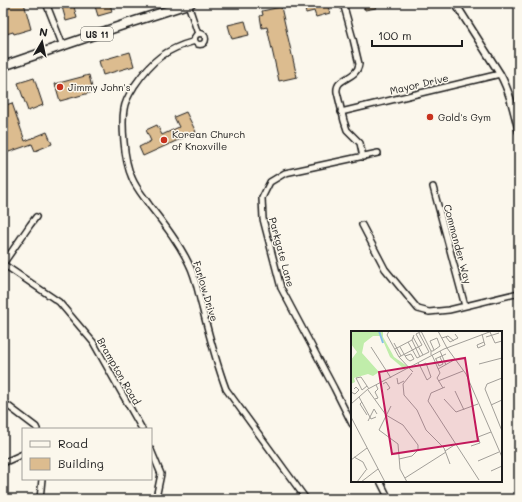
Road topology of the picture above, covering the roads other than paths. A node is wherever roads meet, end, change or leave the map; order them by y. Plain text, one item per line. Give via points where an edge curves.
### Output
1 (46, 3) edge
2 (343, 3) edge
3 (455, 3) edge
4 (190, 4) edge
5 (198, 34) junction
6 (194, 41) junction
7 (63, 46) junction
8 (3, 66) edge
9 (500, 74) junction
10 (341, 112) junction
11 (519, 132) edge
12 (378, 153) dead end
13 (363, 157) junction
14 (433, 187) dead end
15 (36, 217) dead end
16 (362, 225) dead end
17 (3, 264) edge
18 (519, 293) edge
19 (465, 306) junction
20 (3, 402) edge
21 (351, 422) edge
22 (36, 428) edge
23 (141, 428) edge
24 (152, 452) edge
25 (22, 454) edge
26 (3, 463) edge
27 (42, 480) edge
28 (380, 482) edge
29 (40, 499) edge
30 (155, 499) edge
31 (306, 499) edge
32 (389, 499) edge

1 - 7 street
2 - 10 street via 359,67 336,88
3 - 9 street
4 - 5 street, Farlow Drive
4 - 7 main road, US 11
5 - 6 street
5 - 6 street, Farlow Drive via 204,36 205,41 199,45
6 - 31 street, Farlow Drive via 157,58 128,96 123,127 127,164 139,190 190,265 226,389
7 - 8 main road, US 11
9 - 10 street, Mayor Drive
9 - 11 street via 511,99
10 - 13 street via 347,130 360,143
12 - 13 street, Parkgate Lane
13 - 21 street, Parkgate Lane via 285,173 270,182 262,198 263,219 280,288
14 - 19 street, Commander Way
15 - 17 street
16 - 19 street via 385,269 418,309 429,312
17 - 23 street, Brampton Road via 58,302 93,342
18 - 19 street
20 - 22 street
24 - 30 street via 161,474
25 - 26 street
27 - 29 street
28 - 32 street

